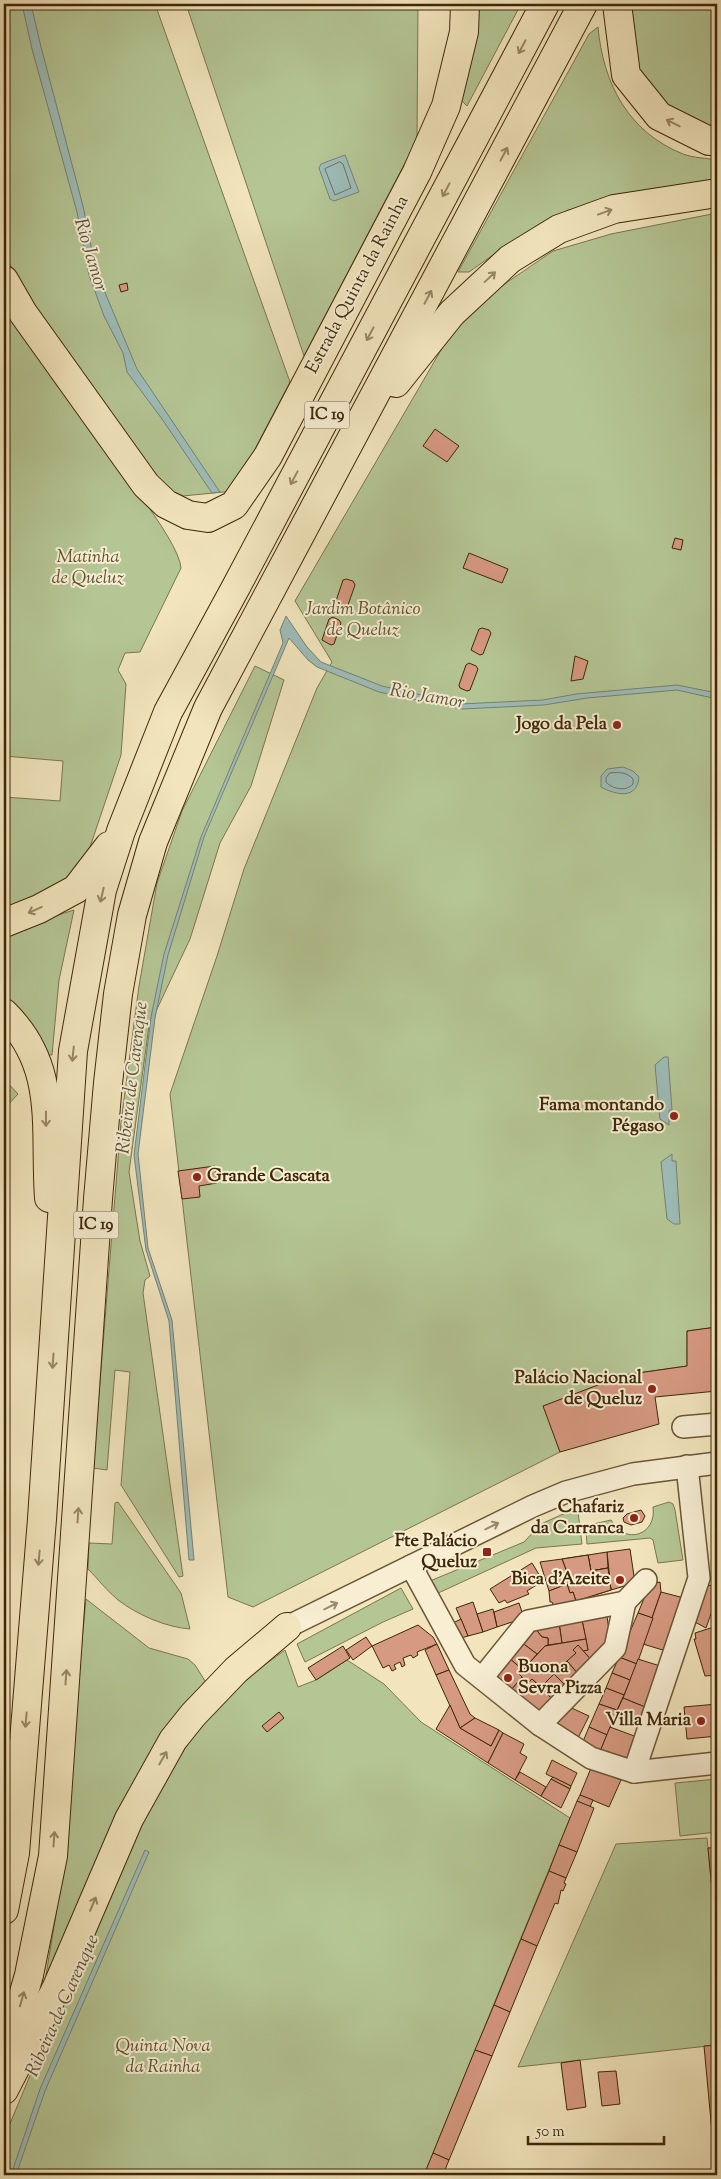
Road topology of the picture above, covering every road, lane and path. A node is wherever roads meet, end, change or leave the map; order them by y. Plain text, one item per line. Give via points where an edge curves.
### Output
1 (465, 4) edge
2 (545, 4) edge
3 (583, 4) edge
4 (617, 4) edge
5 (717, 141) edge
6 (717, 193) edge
7 (4, 280) edge
8 (356, 433) junction
9 (121, 831) junction
10 (4, 923) edge
11 (4, 1012) edge
12 (56, 1312) junction
13 (717, 1424) edge
14 (683, 1427) dead end
15 (717, 1463) edge
16 (686, 1466) junction
17 (411, 1566) junction
18 (646, 1580) dead end
19 (625, 1602) junction
20 (287, 1627) joint
21 (482, 1678) junction
22 (540, 1725) junction
23 (717, 1763) edge
24 (634, 1772) junction
25 (4, 1910) edge
26 (4, 2062) edge
27 (4, 2090) edge

1 - 7 main road, Estrada Quinta da Rainha via 464,32 446,106 417,172 268,456 234,505 208,518 188,515 166,504 146,485 23,313
2 -> 9 main road, IC 19 via 168,712
8 -> 3 main road, IC 19
5 -> 4 main road via 708,141 659,116 626,75
8 -> 6 main road via 452,313 510,259 559,229 614,208
26 -> 8 main road, IC 19 via 29,1975 53,1856 100,1170 118,994 132,915 152,842 208,708
9 -> 10 main road via 76,888 39,909
9 -> 12 main road, IC 19 via 102,890 72,1052
11 -> 12 main road via 36,1056 46,1092 46,1160
12 -> 25 main road, IC 19 via 15,1854
13 - 14 street
15 - 16 street
17 -> 16 street via 566,1492 633,1474
16 - 24 street via 699,1578
20 -> 17 street
17 - 21 street via 464,1665
18 - 19 street
19 - 21 street via 528,1620
19 - 22 street via 614,1648
27 -> 20 main road via 56,1989 130,1819 173,1740 236,1670
21 - 22 street
22 - 24 street via 591,1758
23 - 24 street

